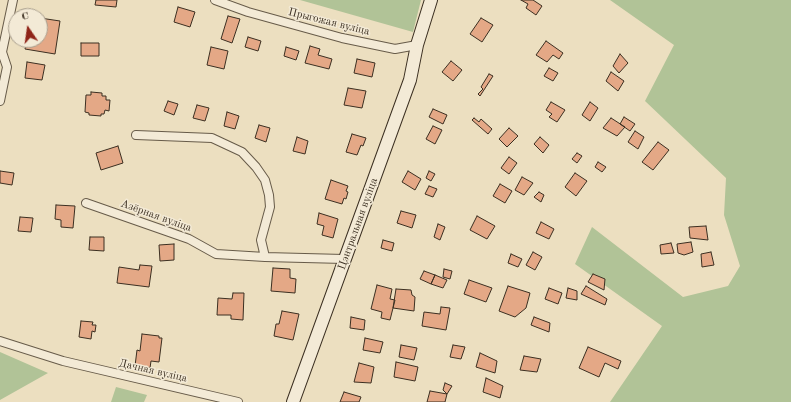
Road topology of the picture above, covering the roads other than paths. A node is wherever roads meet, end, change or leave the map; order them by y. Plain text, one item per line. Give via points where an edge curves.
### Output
1 (13, 0) edge
2 (215, 0) edge
3 (431, 0) edge
4 (417, 45) junction
5 (0, 101) edge
6 (136, 135) dead end
7 (86, 202) dead end
8 (265, 257) junction
9 (344, 259) junction
10 (0, 341) edge
11 (238, 402) edge
12 (293, 402) edge

1 - 5 street via 2,52 7,67
2 - 4 street, Прыгожая вуліца via 248,12 342,38 394,49
3 - 4 street, Цэнтральная вуліца
4 - 9 street, Цэнтральная вуліца via 410,80
6 - 8 street via 212,138 242,152 265,180 269,195 270,208 261,240
7 - 8 street, Азёрная вуліца via 189,239 216,254
8 - 9 street
9 - 12 street, Цэнтральная вуліца
10 - 11 street, Дачная вуліца via 63,361

